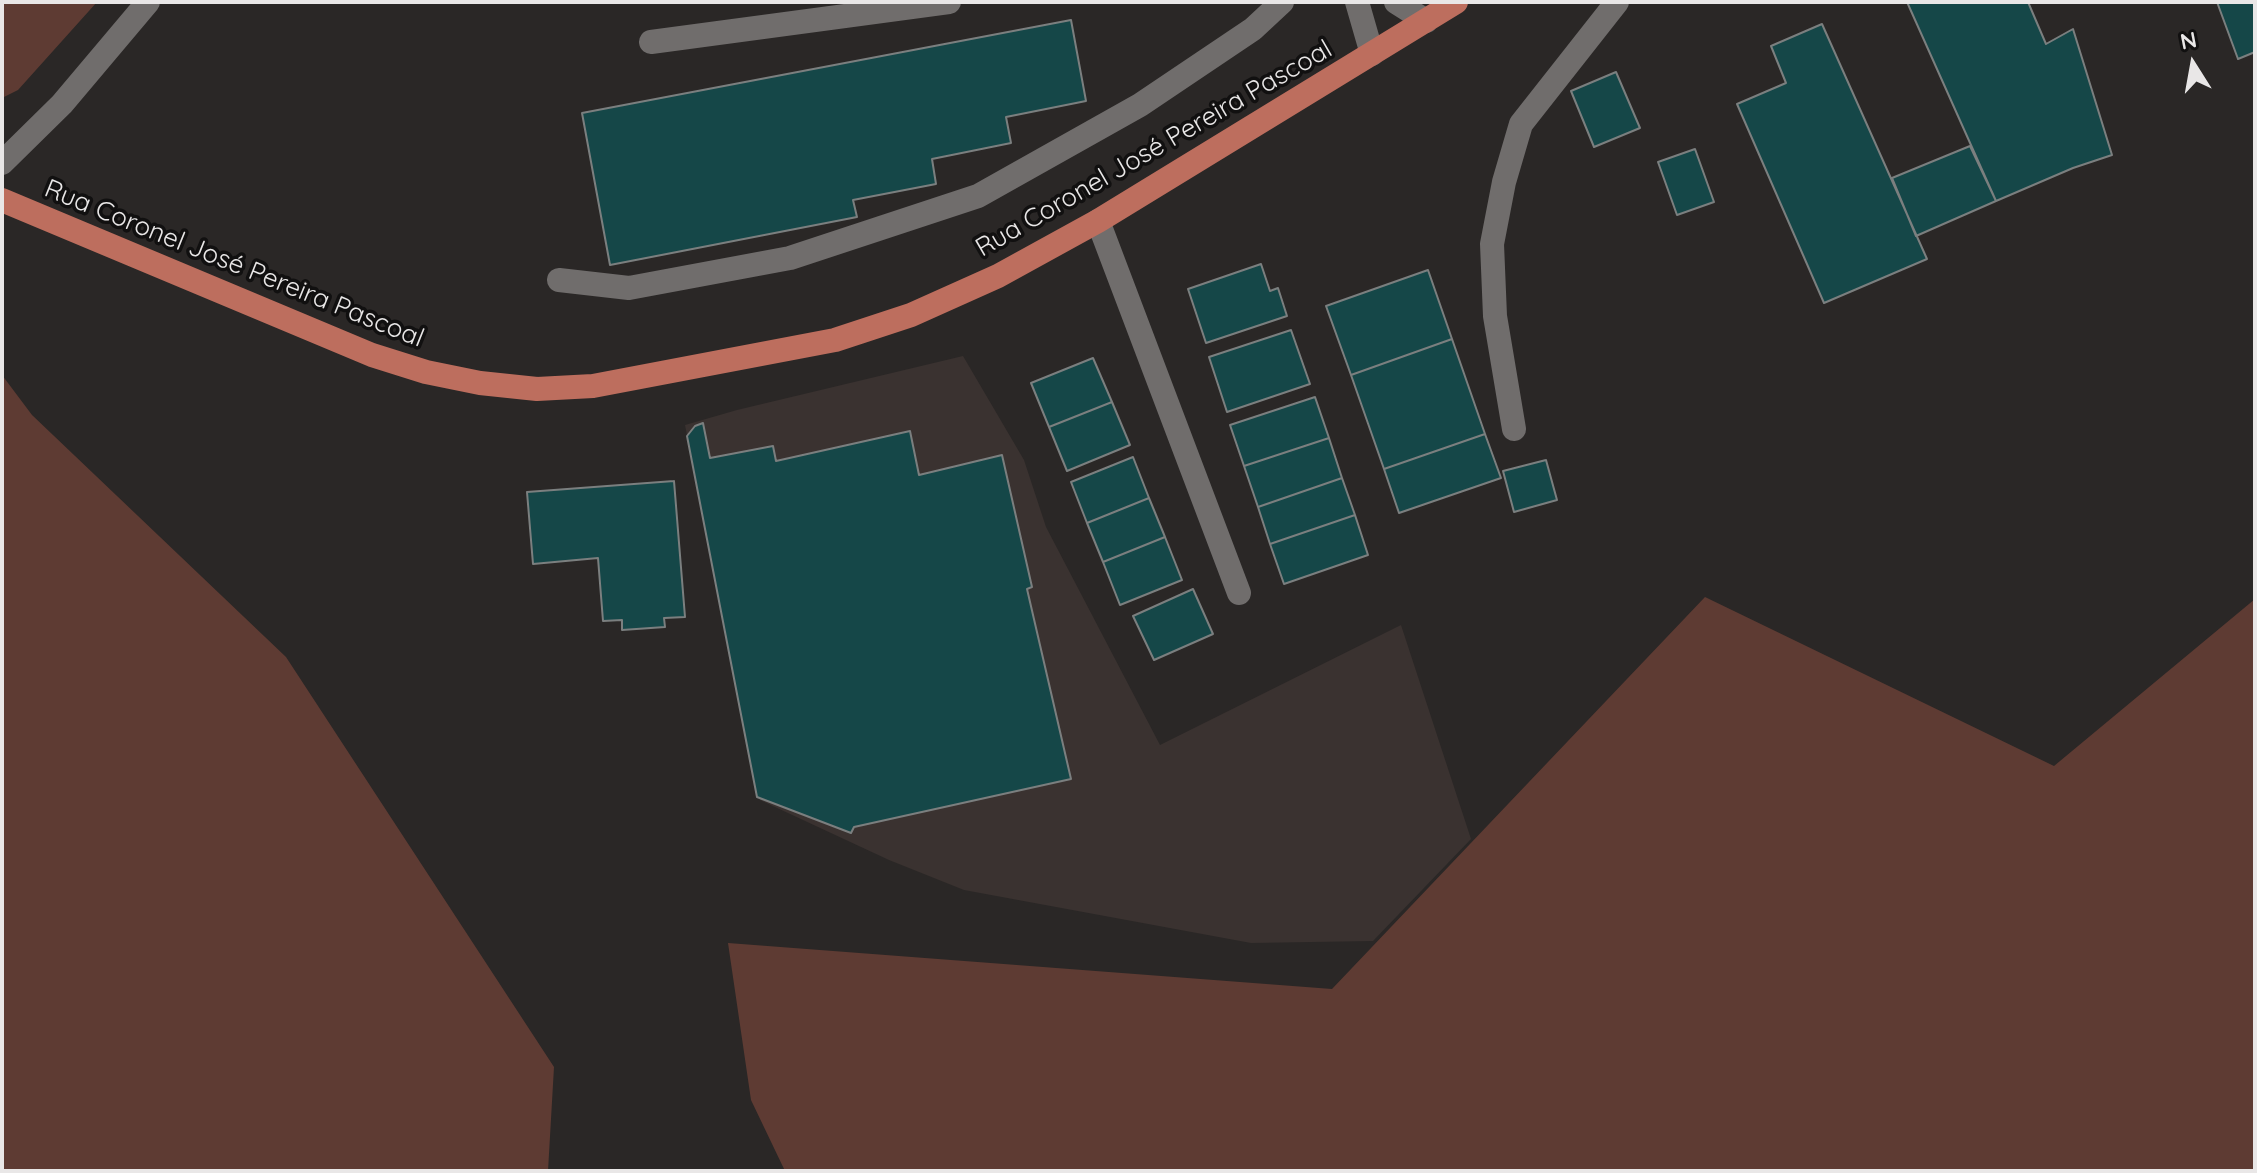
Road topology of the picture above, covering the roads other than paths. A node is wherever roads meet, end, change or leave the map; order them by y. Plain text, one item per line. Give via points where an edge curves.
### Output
1 (148, 2) edge
2 (949, 2) edge
3 (1282, 2) edge
4 (1357, 2) edge
5 (1396, 2) edge
6 (1456, 2) edge
7 (1617, 2) edge
8 (1426, 21) junction
9 (651, 42) dead end
10 (1372, 54) junction
11 (2, 163) edge
12 (2, 200) edge
13 (1098, 221) junction
14 (559, 280) dead end
15 (1514, 429) dead end
16 (1239, 593) dead end

1 - 11 street via 62,104
2 - 9 street
3 - 14 street via 1253,29 1140,105 978,196 790,258 629,288
4 - 10 street
5 - 8 street
6 - 8 main road, Rua Coronel José Pereira Pascoal
7 - 15 street via 1521,124 1504,182 1492,244 1493,273
8 - 10 main road, Rua Coronel José Pereira Pascoal
10 - 13 main road, Rua Coronel José Pereira Pascoal
12 - 13 main road, Rua Coronel José Pereira Pascoal via 372,355 426,372 537,389 593,386 835,340 911,315 998,276
13 - 16 street

